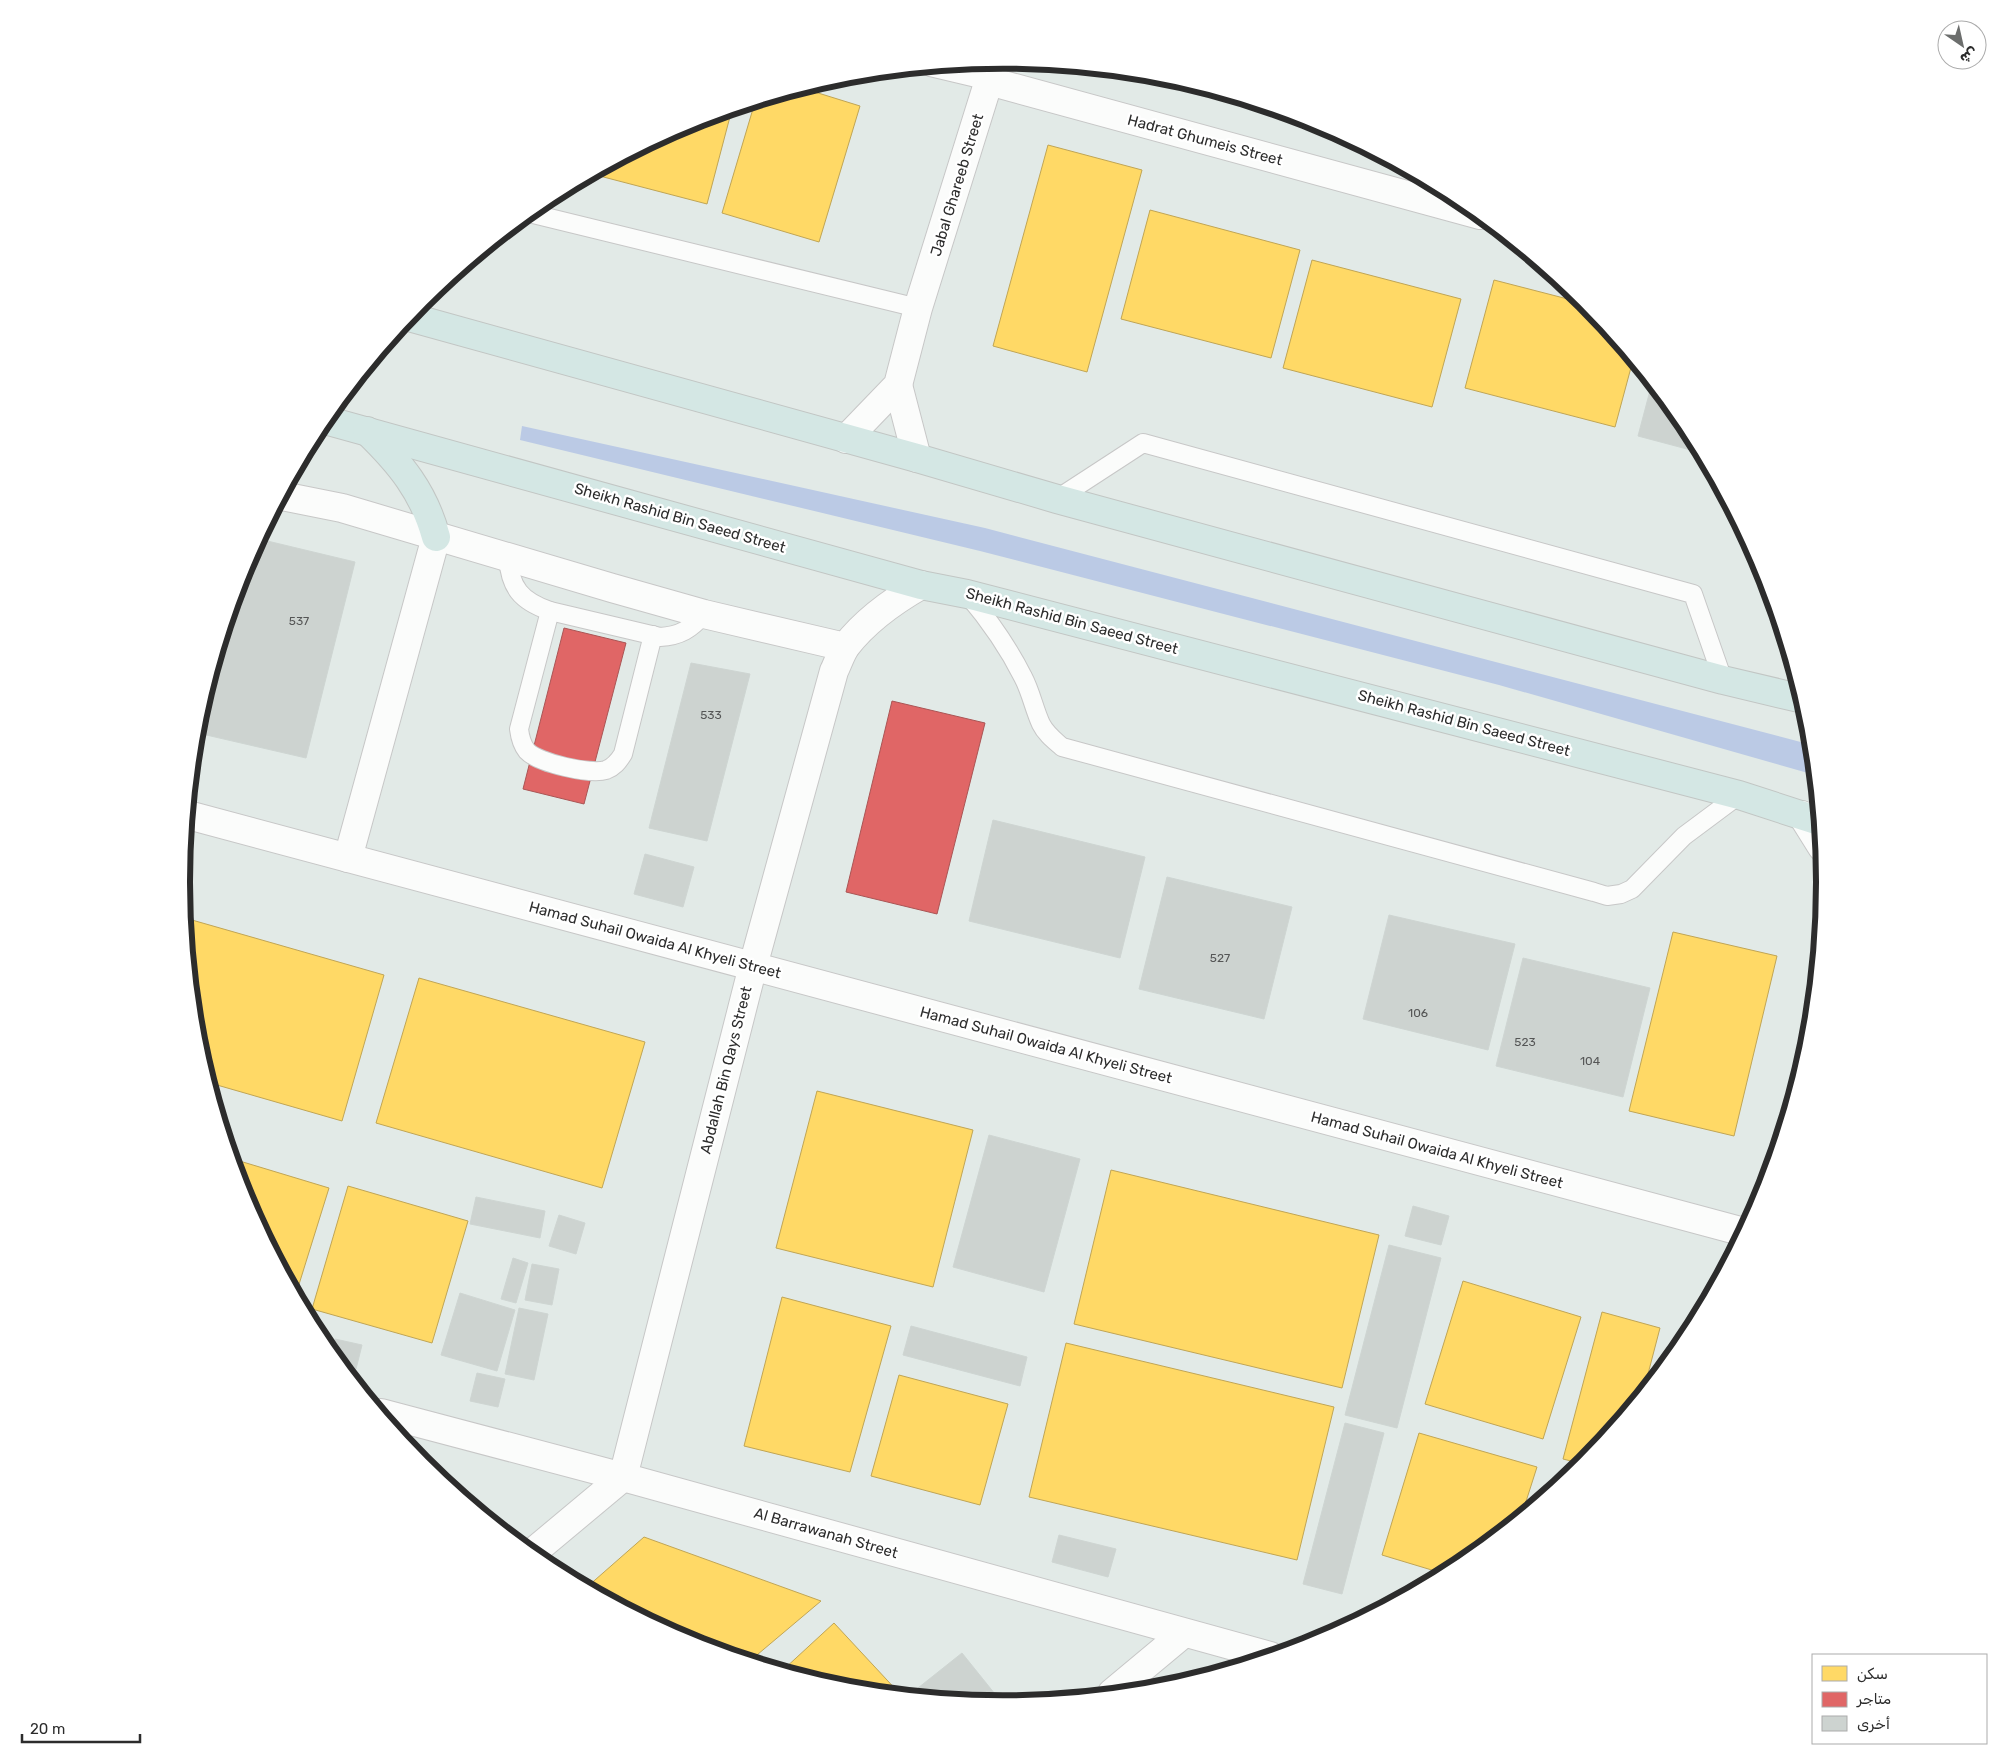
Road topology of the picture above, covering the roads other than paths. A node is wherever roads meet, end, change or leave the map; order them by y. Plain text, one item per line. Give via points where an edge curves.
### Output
1 (971, 70) edge
2 (992, 71) edge
3 (1457, 207) edge
4 (539, 215) edge
5 (918, 308) junction
6 (417, 319) edge
7 (898, 385) junction
8 (333, 422) edge
9 (366, 430) junction
10 (846, 439) junction
11 (917, 458) junction
12 (287, 497) edge
13 (1057, 499) junction
14 (436, 537) junction
15 (508, 557) junction
16 (921, 585) junction
17 (967, 594) junction
18 (550, 611) junction
19 (704, 614) junction
20 (653, 635) junction
21 (845, 647) junction
22 (1722, 680) junction
23 (1795, 697) edge
24 (1739, 796) junction
25 (193, 815) edge
26 (1811, 818) edge
27 (348, 858) junction
28 (753, 966) junction
29 (1738, 1230) edge
30 (390, 1415) edge
31 (623, 1477) junction
32 (538, 1548) edge
33 (1184, 1633) junction
34 (1260, 1653) edge
35 (1120, 1686) edge

1 - 2 lane, Hadrat Ghumeis Street
2 - 3 street, Hadrat Ghumeis Street
2 - 5 street, Jabal Ghareeb Street
4 - 5 lane
5 - 7 street, Jabal Ghareeb Street
6 - 10 main road
7 - 10 street
7 - 11 street
8 - 9 main road, Sheikh Rashid Bin Saeed Street
9 - 14 main road via 392,456 419,493
9 - 16 main road, Sheikh Rashid Bin Saeed Street
10 - 11 main road
11 - 13 main road
12 - 14 street via 342,508
13 - 22 main road
13 - 22 lane via 1143,443 1162,448 1694,594
14 - 15 street
14 - 27 street
15 - 18 lane via 514,586 523,598
15 - 19 street
16 - 17 main road, Sheikh Rashid Bin Saeed Street
16 - 21 street, Abdallah Bin Qays Street via 880,612
17 - 24 main road, Sheikh Rashid Bin Saeed Street
17 - 24 lane via 1008,649 1025,680 1041,724 1062,747 1607,896 1632,889 1684,836
18 - 20 lane
18 - 20 lane via 519,729 526,750 545,762 596,772 612,768 618,762 623,754
19 - 20 lane via 685,632 673,636
19 - 21 street
21 - 28 street, Abdallah Bin Qays Street via 834,670
22 - 23 main road
24 - 26 main road, Sheikh Rashid Bin Saeed Street
25 - 27 street, Hamad Suhail Owaida Al Khyeli Street
27 - 28 street, Hamad Suhail Owaida Al Khyeli Street
28 - 29 street, Hamad Suhail Owaida Al Khyeli Street
28 - 31 street, Abdallah Bin Qays Street
30 - 31 street, Al Barrawanah Street
31 - 32 street
31 - 33 street, Al Barrawanah Street
33 - 34 street, Al Barrawanah Street
33 - 35 street

